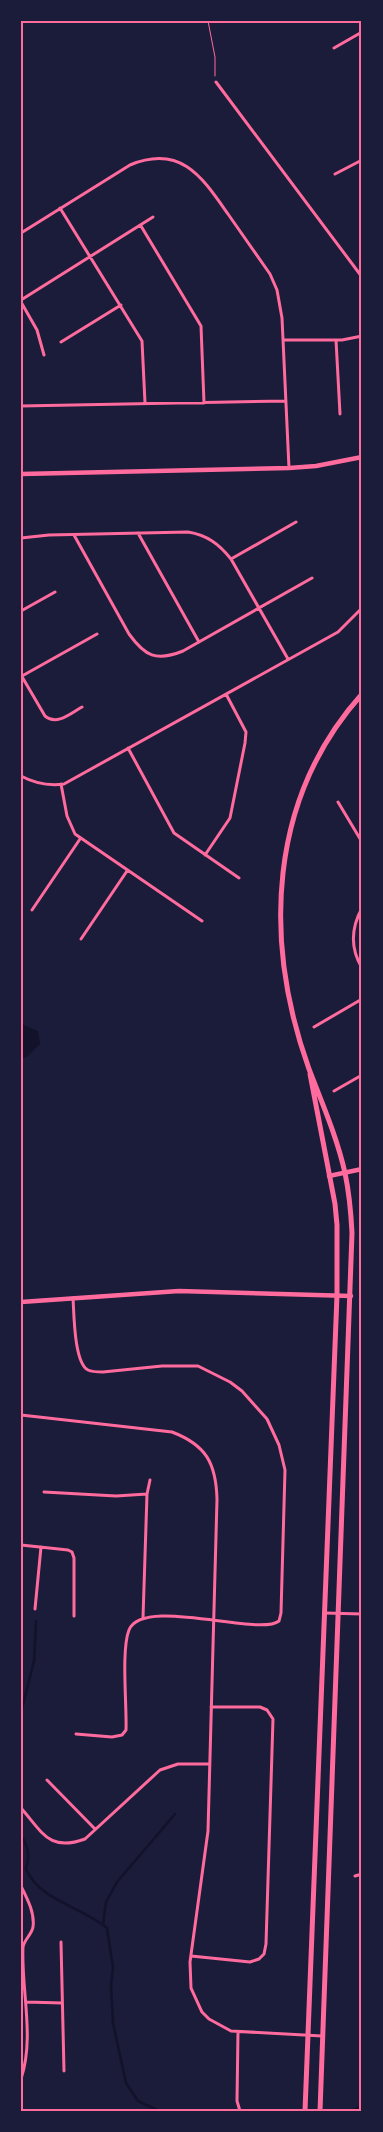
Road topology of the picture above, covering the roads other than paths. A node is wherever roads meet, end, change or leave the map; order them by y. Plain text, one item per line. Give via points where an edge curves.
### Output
1 (362, 32) edge
2 (334, 48) dead end
3 (216, 82) road end
4 (362, 160) edge
5 (335, 174) dead end
6 (60, 208) junction
7 (153, 217) dead end
8 (141, 226) junction
9 (21, 233) edge
10 (91, 256) junction
11 (362, 277) edge
12 (21, 301) edge
13 (121, 305) junction
14 (362, 336) edge
15 (283, 340) junction
16 (336, 340) junction
17 (61, 342) dead end
18 (44, 355) dead end
19 (286, 401) junction
20 (204, 403) junction
21 (145, 404) junction
22 (21, 406) edge
23 (340, 414) dead end
24 (362, 457) edge
25 (289, 468) junction
26 (21, 474) edge
27 (296, 522) dead end
28 (138, 533) junction
29 (74, 535) junction
30 (21, 538) edge
31 (230, 559) junction
32 (312, 578) dead end
33 (55, 592) dead end
34 (362, 608) edge
35 (259, 609) junction
36 (21, 611) edge
37 (97, 634) dead end
38 (199, 642) junction
39 (288, 659) junction
40 (22, 676) edge
41 (226, 694) junction
42 (362, 694) edge
43 (82, 707) dead end
44 (128, 748) junction
45 (21, 776) edge
46 (62, 784) junction
47 (338, 802) dead end
48 (80, 839) junction
49 (362, 842) edge
50 (205, 855) junction
51 (126, 871) junction
52 (239, 878) dead end
53 (362, 908) edge
54 (32, 910) dead end
55 (202, 921) dead end
56 (81, 939) dead end
57 (362, 968) edge
58 (362, 999) edge
59 (314, 1027) dead end
60 (309, 1068) junction
61 (362, 1075) edge
62 (334, 1091) dead end
63 (362, 1169) edge
64 (345, 1172) junction
65 (329, 1176) junction
66 (337, 1296) junction
67 (351, 1296) junction
68 (73, 1298) junction
69 (21, 1302) edge
70 (21, 1415) edge
71 (150, 1480) dead end
72 (44, 1492) dead end
73 (147, 1494) junction
74 (21, 1545) edge
75 (41, 1547) junction
76 (35, 1609) dead end
77 (324, 1613) junction
78 (338, 1614) junction
79 (362, 1614) edge
80 (74, 1616) dead end
81 (143, 1618) junction
82 (212, 1618) junction
83 (211, 1707) junction
84 (76, 1734) dead end
85 (209, 1764) junction
86 (47, 1780) dead end
87 (21, 1808) edge
88 (95, 1829) junction
89 (362, 1874) edge
90 (355, 1876) dead end
91 (21, 1886) edge
92 (61, 1942) dead end
93 (191, 1956) junction
94 (26, 2002) junction
95 (62, 2002) junction
96 (238, 2032) junction
97 (307, 2035) junction
98 (322, 2036) junction
99 (64, 2071) dead end
100 (21, 2079) edge
101 (240, 2111) edge
102 (304, 2111) edge
103 (320, 2111) edge

1 - 2 street
3 - 11 street
4 - 5 street
6 - 9 street
6 - 10 street
6 - 15 street via 146,158 175,160 193,169 270,274 278,290
7 - 8 street
8 - 10 street
8 - 20 street via 201,326
10 - 12 street
10 - 13 street
12 - 18 street via 37,330
13 - 17 street
13 - 21 street via 142,341
14 - 16 street
15 - 16 street
15 - 19 street
16 - 23 street
19 - 20 street
19 - 25 street
20 - 21 street
21 - 22 street
24 - 25 street
25 - 26 street
27 - 31 street
28 - 29 street
28 - 31 street via 198,534 216,542
28 - 38 street
29 - 30 street
29 - 38 street via 129,634 147,654 164,656 183,652
31 - 35 street
32 - 35 street
33 - 36 street
34 - 39 street via 338,632
35 - 38 street
35 - 39 street
37 - 40 street
39 - 41 street
40 - 43 street via 45,716 50,719 58,720
41 - 44 street
41 - 50 street via 246,732 245,743 230,818
42 - 60 main road via 334,730 307,782 288,837 282,868 279,905 283,964
44 - 46 street
44 - 50 street via 167,824 180,840
45 - 46 street via 53,786
46 - 48 street via 67,816
47 - 49 street
48 - 51 street
48 - 54 street
50 - 52 street
51 - 55 street
51 - 56 street
53 - 57 street via 352,933 353,948
58 - 59 street
60 - 64 main road
60 - 65 main road
61 - 62 street
63 - 64 street
64 - 65 street
64 - 67 main road via 352,1233
65 - 66 main road via 337,1225
66 - 67 street
66 - 68 street via 179,1291
66 - 77 main road
67 - 78 main road
68 - 69 street
68 - 82 street via 78,1354 88,1370 103,1372 198,1366 242,1391 272,1427 285,1470 281,1616 275,1624 268,1626
70 - 82 street via 172,1432 203,1450 217,1482
71 - 73 street
72 - 73 street via 116,1496
73 - 81 street
74 - 75 street
75 - 76 street
75 - 80 street via 68,1550 73,1554
77 - 78 street
77 - 97 main road
78 - 79 street
78 - 98 main road
81 - 82 street
81 - 84 street via 130,1628 126,1642 126,1730 122,1735 112,1737
82 - 83 street
83 - 85 street
83 - 93 street via 260,1707 267,1710 272,1719 266,1944 264,1954 253,1962
85 - 88 street via 178,1764 160,1770
85 - 93 street via 208,1831
86 - 88 street
87 - 88 street via 55,1843 85,1839
89 - 90 street
91 - 94 street via 32,1914 33,1928 23,1945
92 - 95 street
93 - 96 street via 191,1988 202,2012 221,2027
94 - 95 street
94 - 100 street via 26,2065
95 - 99 street
96 - 97 street
96 - 101 street via 237,2101
97 - 98 street
97 - 102 main road
98 - 103 main road

